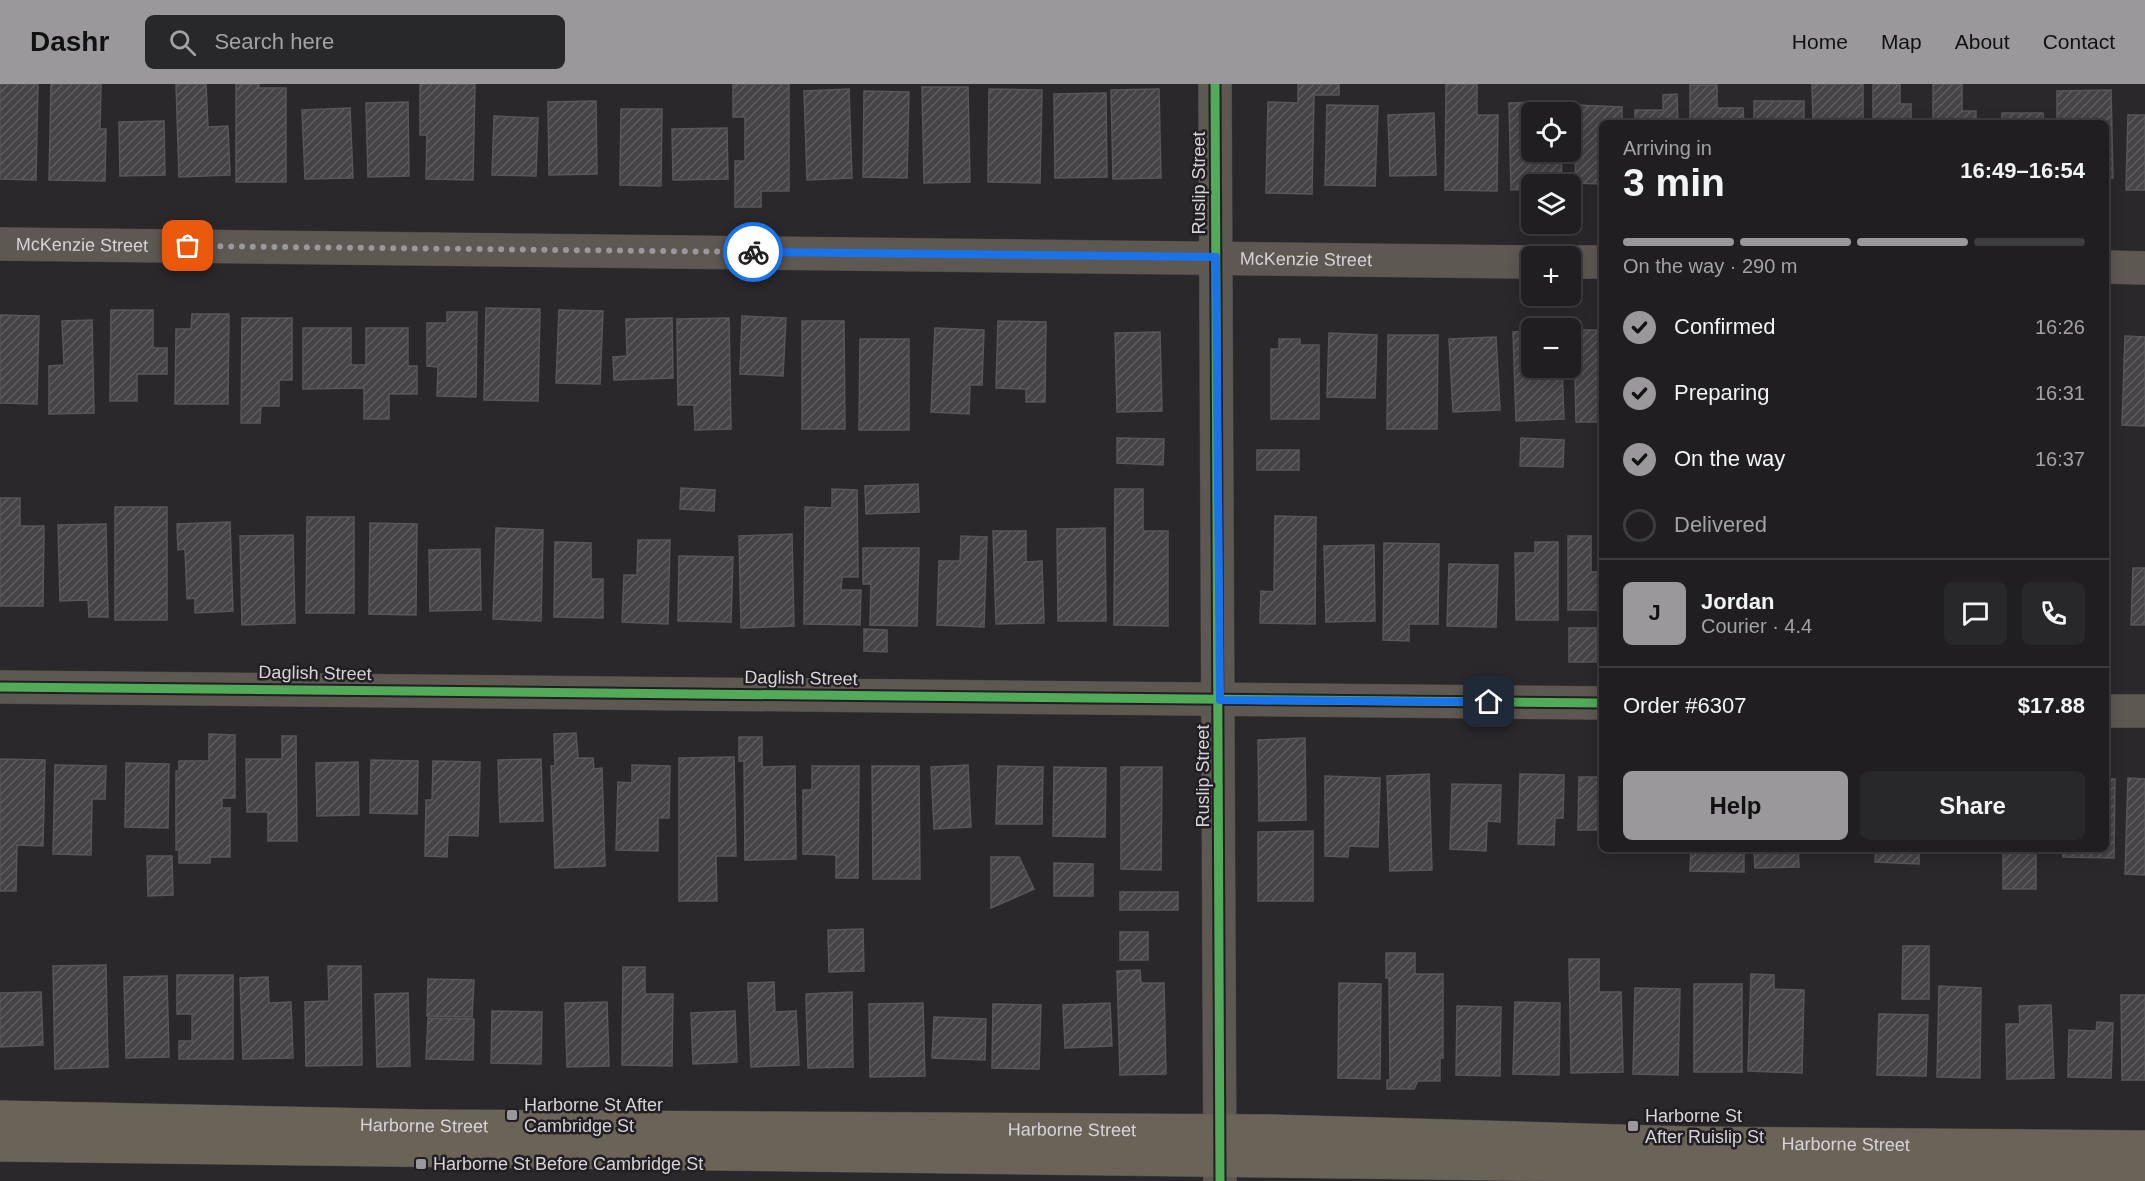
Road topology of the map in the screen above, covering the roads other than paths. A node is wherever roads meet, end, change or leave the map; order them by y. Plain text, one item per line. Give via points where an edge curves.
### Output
1 (1215, 84) edge
2 (0, 244) edge
3 (1216, 257) junction
4 (1521, 262) edge
5 (1581, 262) edge
6 (1599, 262) edge
7 (2109, 267) edge
8 (2145, 267) edge
9 (0, 687) edge
10 (1220, 700) junction
11 (1599, 703) edge
12 (2109, 711) edge
13 (2145, 711) edge
14 (0, 1117) edge
15 (0, 1145) edge
16 (2145, 1147) edge
17 (1220, 1157) edge
18 (2145, 1172) edge

1 - 3 street, Ruslip Street
2 - 3 street, McKenzie Street
3 - 4 street, McKenzie Street
3 - 10 street, Ruslip Street
5 - 6 street
7 - 8 street
9 - 10 street, Daglish Street
10 - 11 street, Daglish Street
10 - 17 street, Ruslip Street
12 - 13 street
14 - 17 main road, Harborne Street via 421,1126
15 - 17 main road, Harborne Street
16 - 17 main road, Harborne Street via 1687,1143
17 - 18 main road, Harborne Street

